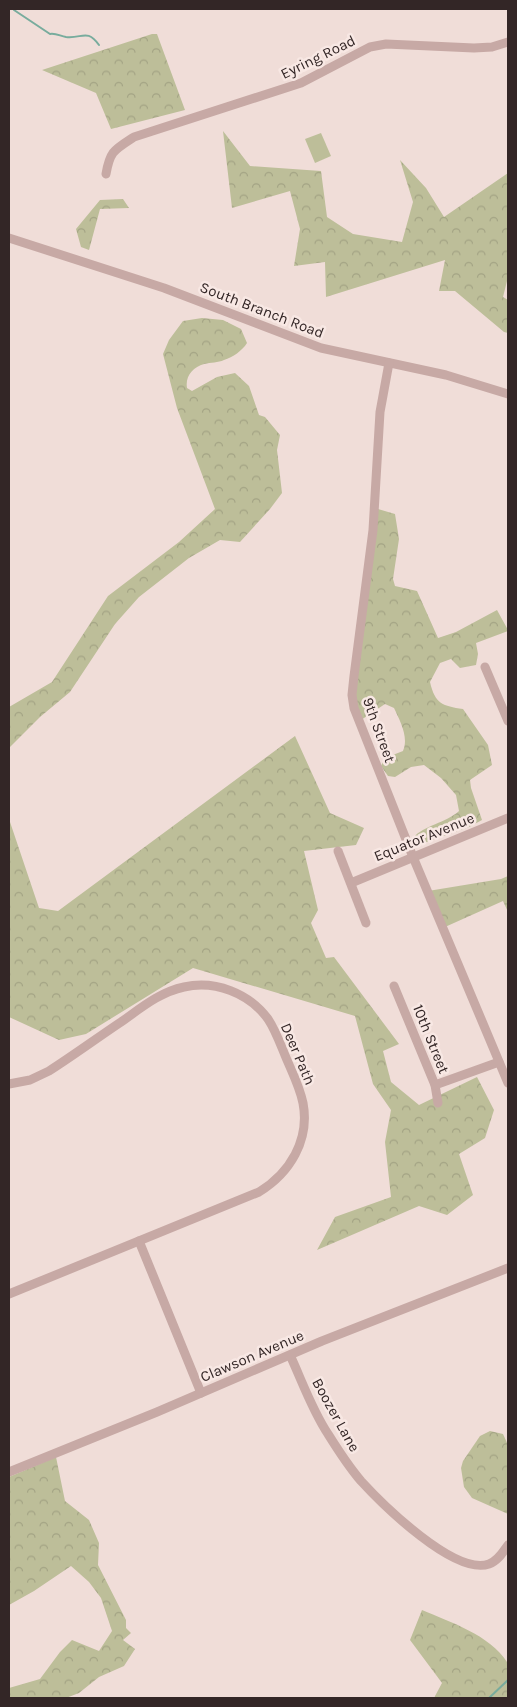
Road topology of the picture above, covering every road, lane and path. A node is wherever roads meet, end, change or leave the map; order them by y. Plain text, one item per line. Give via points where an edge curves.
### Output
1 (508, 42) edge
2 (106, 174) dead end
3 (9, 238) edge
4 (388, 363) junction
5 (508, 394) edge
6 (485, 667) dead end
7 (508, 721) edge
8 (508, 818) edge
9 (338, 851) dead end
10 (414, 857) junction
11 (351, 882) junction
12 (366, 923) dead end
13 (394, 986) dead end
14 (499, 1062) junction
15 (508, 1083) edge
16 (9, 1084) edge
17 (435, 1085) junction
18 (438, 1103) dead end
19 (139, 1241) junction
20 (508, 1268) edge
21 (9, 1294) edge
22 (290, 1355) junction
23 (201, 1393) junction
24 (9, 1472) edge
25 (508, 1545) edge

1 - 2 street, Eyring Road via 474,48 386,44 370,47 301,83 134,137 109,157
3 - 4 street, South Branch Road via 164,288 321,348
4 - 5 street, South Branch Road
4 - 10 street, 9th Street via 380,412 373,530 352,696 358,719
6 - 7 street
8 - 10 street, Equator Avenue
9 - 11 street
10 - 11 street, Equator Avenue
10 - 14 street, 9th Street
11 - 12 street
13 - 17 street, 10th Street
14 - 15 street, 9th Street
14 - 17 street
16 - 19 street, Deer Path via 30,1080 49,1071 160,995 183,987 204,985 228,989 262,1012 278,1038 303,1103 304,1126 295,1155 279,1177 259,1192
17 - 18 street, 10th Street
19 - 21 street, Deer Path
19 - 23 street
20 - 22 street, Clawson Avenue
22 - 23 street, Clawson Avenue
22 - 25 street, Boozer Lane via 327,1433 352,1470 390,1512 435,1546 466,1563 490,1563
23 - 24 street, Clawson Avenue

